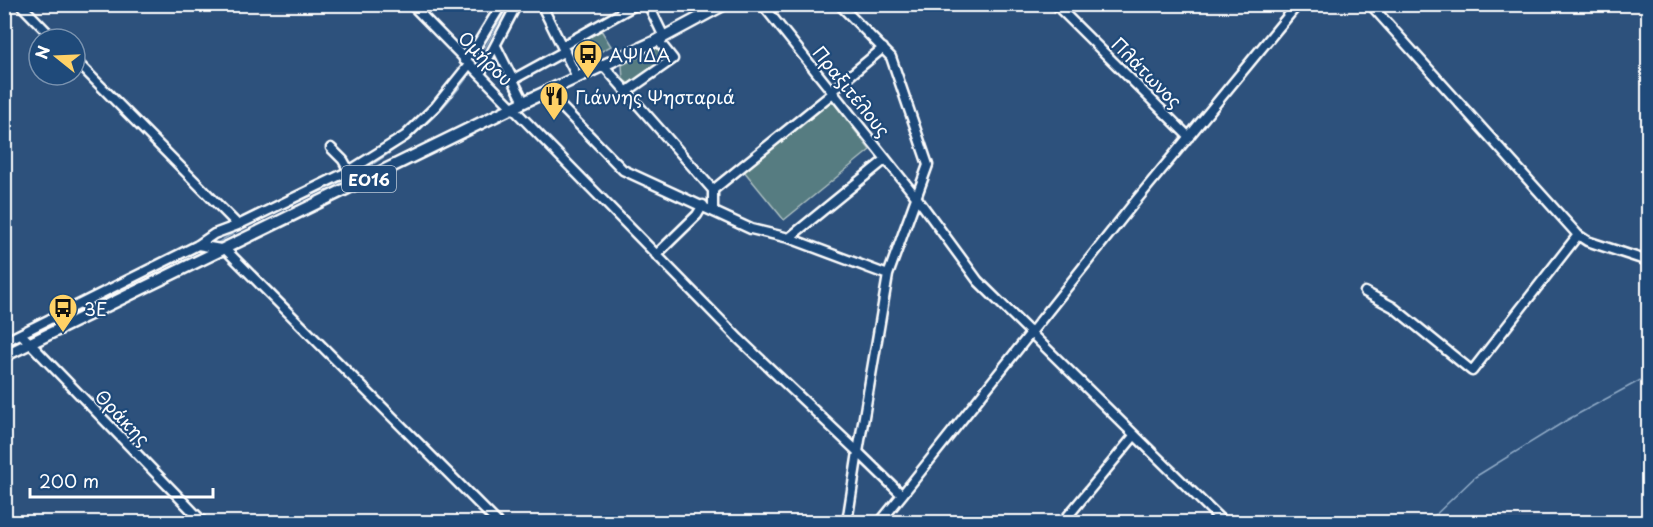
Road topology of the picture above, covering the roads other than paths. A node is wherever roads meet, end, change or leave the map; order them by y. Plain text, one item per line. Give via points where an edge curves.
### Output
1 (20, 4) edge
2 (411, 4) edge
3 (502, 4) edge
4 (517, 4) edge
5 (542, 4) edge
6 (638, 4) edge
7 (648, 4) edge
8 (725, 4) edge
9 (762, 4) edge
10 (839, 4) edge
11 (1055, 4) edge
12 (1298, 4) edge
13 (1370, 4) edge
14 (42, 27) edge
15 (661, 38) junction
16 (496, 46) junction
17 (563, 48) junction
18 (883, 48) junction
19 (466, 63) junction
20 (603, 65) junction
21 (87, 72) edge
22 (480, 74) junction
23 (577, 77) junction
24 (512, 80) junction
25 (547, 92) junction
26 (626, 92) junction
27 (833, 93) junction
28 (524, 102) junction
29 (512, 109) junction
30 (1189, 137) junction
31 (331, 147) dead end
32 (886, 159) junction
33 (349, 171) junction
34 (357, 185) junction
35 (713, 190) junction
36 (916, 198) junction
37 (703, 205) junction
38 (713, 209) junction
39 (238, 225) junction
40 (1578, 235) junction
41 (789, 238) junction
42 (198, 245) junction
43 (226, 250) junction
44 (656, 255) junction
45 (1648, 261) edge
46 (888, 275) junction
47 (1365, 292) dead end
48 (21, 334) junction
49 (1030, 334) junction
50 (4, 342) edge
51 (29, 344) junction
52 (4, 356) edge
53 (1134, 436) junction
54 (858, 452) junction
55 (902, 495) junction
56 (203, 522) edge
57 (496, 522) edge
58 (847, 522) edge
59 (880, 522) edge
60 (1063, 522) edge
61 (1223, 522) edge

1 - 14 street
2 - 19 street, Ομήρου
3 - 19 street
4 - 16 street
5 - 17 street
6 - 17 street
7 - 15 street
8 - 15 main road, ΕΟ16
9 - 27 street, Πραξιτέλους
10 - 18 street
11 - 30 street, Πλάτωνος
12 - 30 street
13 - 40 street
15 - 20 main road, ΕΟ16
15 - 26 street via 673,59
16 - 22 street
16 - 24 street
17 - 23 street
17 - 24 street
18 - 27 street
18 - 36 street via 895,67 928,165
19 - 22 street, Ομήρου
19 - 33 street via 436,106 405,136
20 - 23 main road, ΕΟ16
20 - 26 street
21 - 39 street
22 - 29 street, Ομήρου
23 - 25 main road, ΕΟ16
24 - 28 street
25 - 28 main road, ΕΟ16
25 - 37 street via 623,170
26 - 35 street
27 - 32 street, Πραξιτέλους
27 - 35 street
28 - 29 main road, ΕΟ16
29 - 34 main road, ΕΟ16
29 - 44 street, Ομήρου
30 - 49 street
31 - 33 street
32 - 36 street, Πραξιτέλους
32 - 41 street
33 - 34 street
33 - 39 street
34 - 43 main road, ΕΟ16
35 - 38 street
36 - 46 street
36 - 49 street, Πραξιτέλους via 966,267
37 - 38 street
37 - 44 street
38 - 41 street via 751,229
39 - 42 street
40 - 45 street
40 - 47 street via 1472,371 1394,307
41 - 46 street
42 - 43 street
42 - 48 street
43 - 51 main road, ΕΟ16
43 - 57 street
44 - 54 street, Ομήρου
46 - 54 street
48 - 50 street
48 - 51 street, Θράκης
49 - 53 street, Πραξιτέλους
49 - 55 street
51 - 52 main road, ΕΟ16
51 - 56 street, Θράκης
53 - 60 street
53 - 61 street, Πραξιτέλους
54 - 55 street, Ομήρου
54 - 58 street
55 - 59 street

